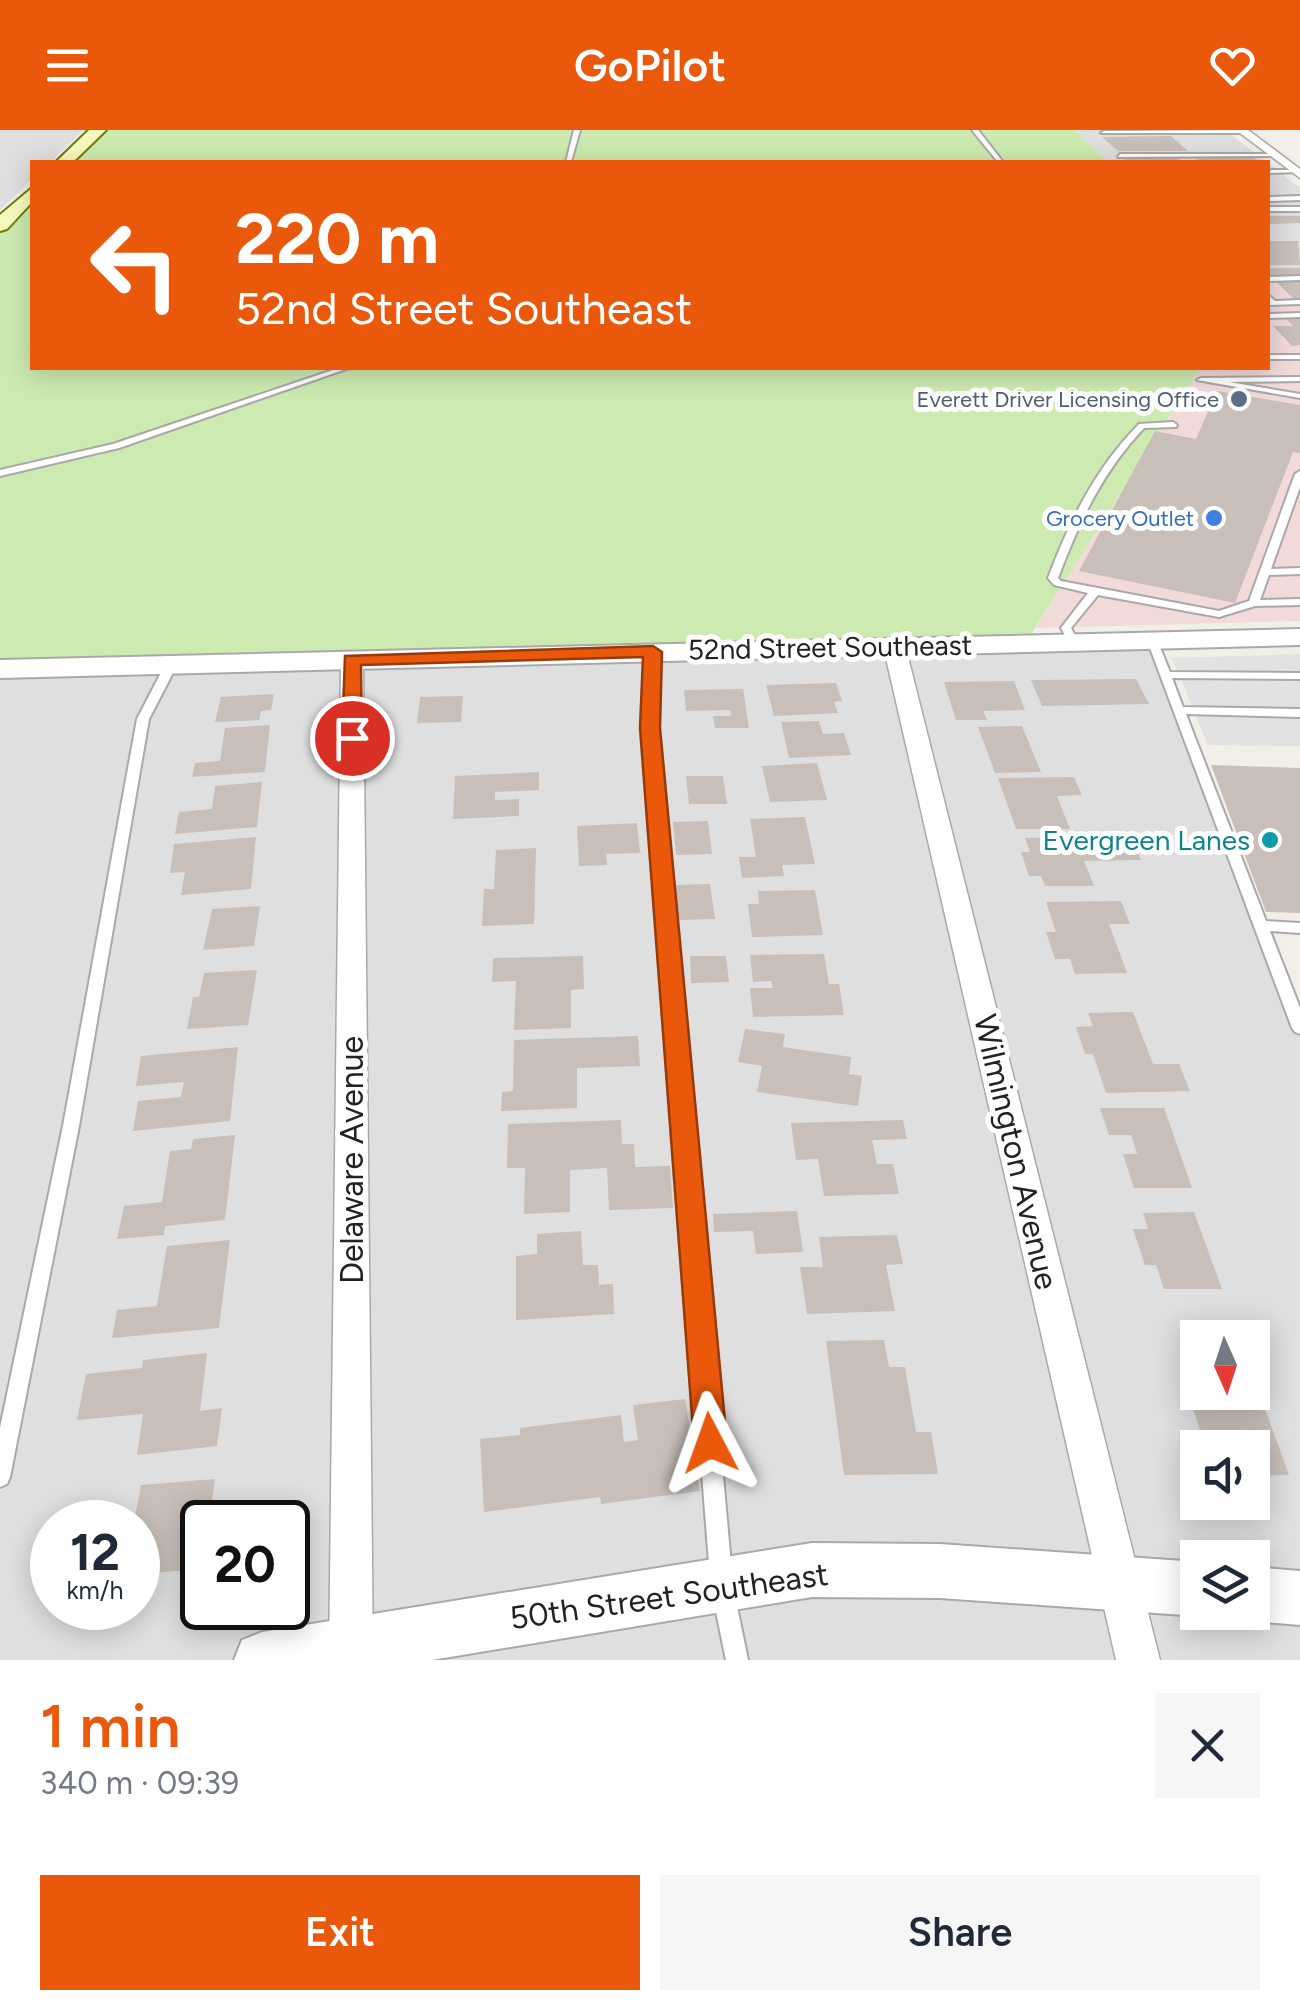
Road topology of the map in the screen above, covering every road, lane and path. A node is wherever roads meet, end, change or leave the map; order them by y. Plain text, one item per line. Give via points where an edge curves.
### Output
1 (98, 130) edge
2 (577, 130) edge
3 (976, 130) edge
4 (1104, 133) dead end
5 (1253, 138) edge
6 (1194, 140) dead end
7 (1202, 148) dead end
8 (1120, 156) dead end
9 (1275, 156) junction
10 (66, 160) edge
11 (569, 160) edge
12 (999, 160) edge
13 (1271, 172) dead end
14 (1298, 173) edge
15 (30, 195) edge
16 (1300, 198) edge
17 (1270, 199) edge
18 (1270, 209) edge
19 (1300, 209) edge
20 (2, 221) edge
21 (1300, 278) edge
22 (1270, 279) edge
23 (1270, 299) edge
24 (1300, 302) edge
25 (1300, 315) edge
26 (1270, 316) edge
27 (1270, 357) edge
28 (1300, 357) edge
29 (339, 370) edge
30 (1300, 379) edge
31 (1300, 396) edge
32 (1173, 425) dead end
33 (0, 473) edge
34 (1300, 474) edge
35 (1300, 571) edge
36 (1265, 572) junction
37 (1095, 592) junction
38 (1300, 602) edge
39 (1254, 603) junction
40 (1300, 637) edge
41 (1152, 640) junction
42 (1073, 641) junction
43 (894, 645) junction
44 (653, 652) junction
45 (352, 660) junction
46 (170, 665) junction
47 (0, 670) edge
48 (1168, 675) junction
49 (1300, 676) edge
50 (1182, 710) junction
51 (1300, 713) edge
52 (1262, 926) junction
53 (1300, 928) edge
54 (1300, 1028) edge
55 (0, 1476) edge
56 (1118, 1582) junction
57 (722, 1585) junction
58 (1180, 1587) edge
59 (1270, 1596) edge
60 (1300, 1598) edge
61 (352, 1653) edge
62 (262, 1660) edge
63 (737, 1660) edge
64 (1138, 1660) edge

1 - 10 main road
2 - 11 lane
3 - 12 lane
4 - 5 lane
5 - 6 lane
5 - 7 lane
5 - 9 street
8 - 9 lane
9 - 14 street
13 - 14 lane
15 - 20 main road
16 - 17 lane
18 - 19 lane
21 - 22 lane
23 - 24 lane
25 - 26 lane
27 - 28 lane
29 - 33 lane via 134,441
30 - 31 lane via 1201,380
32 - 37 lane via 1142,426 1123,443 1078,511 1054,579
34 - 36 lane
35 - 36 lane
36 - 39 lane
37 - 39 lane via 1219,614
37 - 42 lane via 1066,628
38 - 39 lane
40 - 41 street, 52nd Street Southeast
41 - 42 street, 52nd Street Southeast
41 - 48 lane
42 - 43 street, 52nd Street Southeast
43 - 44 street, 52nd Street Southeast
43 - 56 street, Wilmington Avenue
44 - 45 street, 52nd Street Southeast
44 - 57 lane via 650,728
45 - 46 street, 52nd Street Southeast
45 - 61 street, Delaware Avenue
46 - 47 street, 52nd Street Southeast
46 - 55 lane via 143,719
48 - 49 lane
48 - 50 lane
50 - 51 lane
50 - 52 lane
52 - 53 lane
52 - 54 lane
56 - 57 street, 50th Street Southeast via 812,1570
56 - 58 street, 50th Street Southeast
56 - 64 street, Wilmington Avenue
57 - 61 street, 50th Street Southeast
57 - 63 lane
59 - 60 street
61 - 62 street, 50th Street Southeast

